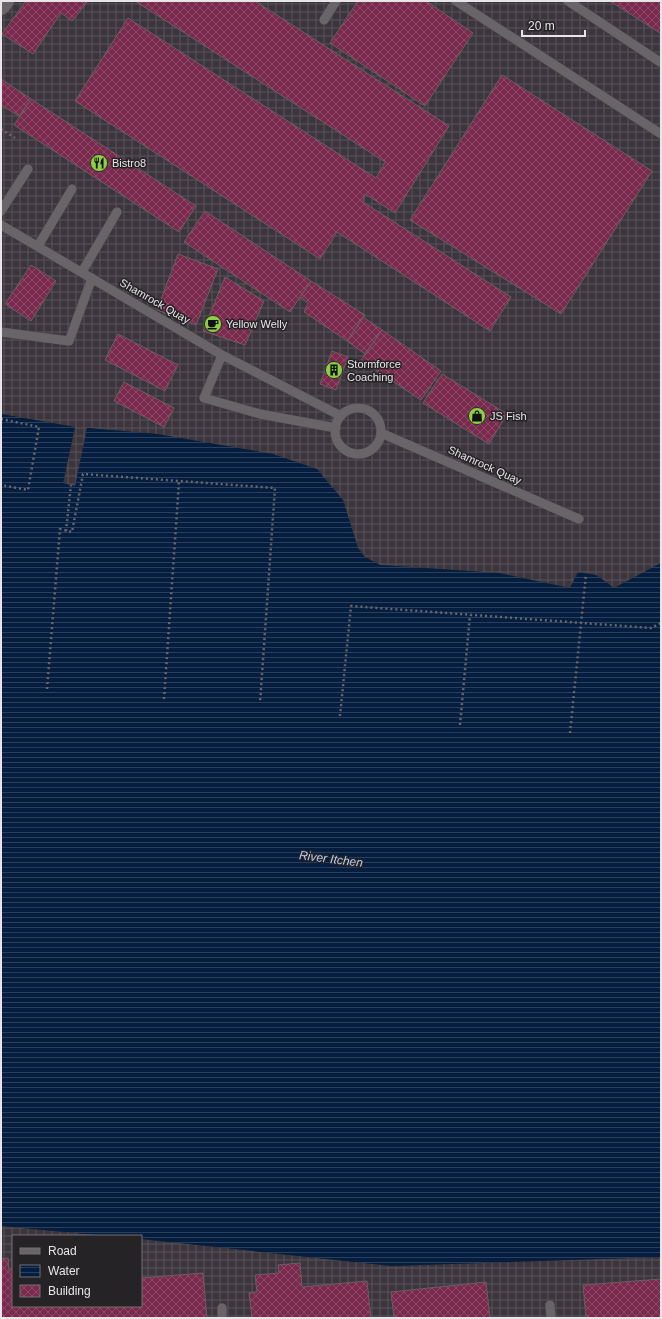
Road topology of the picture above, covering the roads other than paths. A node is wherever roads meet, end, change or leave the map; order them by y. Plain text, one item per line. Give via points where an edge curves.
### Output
1 (5, 1) edge
2 (336, 1) edge
3 (456, 1) edge
4 (568, 1) edge
5 (1, 6) edge
6 (324, 20) dead end
7 (660, 62) dead end
8 (661, 134) edge
9 (28, 169) dead end
10 (72, 189) dead end
11 (1, 211) edge
12 (117, 212) dead end
13 (1, 225) edge
14 (38, 246) junction
15 (82, 272) junction
16 (92, 278) junction
17 (1, 332) edge
18 (222, 355) junction
19 (341, 416) junction
20 (336, 428) junction
21 (381, 433) junction
22 (579, 519) dead end
23 (550, 1305) dead end
24 (222, 1308) dead end
25 (222, 1318) edge
26 (551, 1318) edge

1 - 5 street
2 - 6 lane
3 - 8 lane
4 - 7 lane
9 - 11 lane
10 - 14 lane
12 - 15 lane
13 - 14 lane, Shamrock Quay
14 - 15 lane, Shamrock Quay
15 - 16 lane, Shamrock Quay
16 - 17 lane via 69,341
16 - 18 lane, Shamrock Quay
18 - 19 lane, Shamrock Quay
18 - 20 lane via 204,398 260,414
19 - 20 lane
19 - 21 lane via 352,409 367,410 379,420
20 - 21 lane via 336,436 341,445 357,454 373,448
21 - 22 lane, Shamrock Quay
23 - 26 lane
24 - 25 lane

